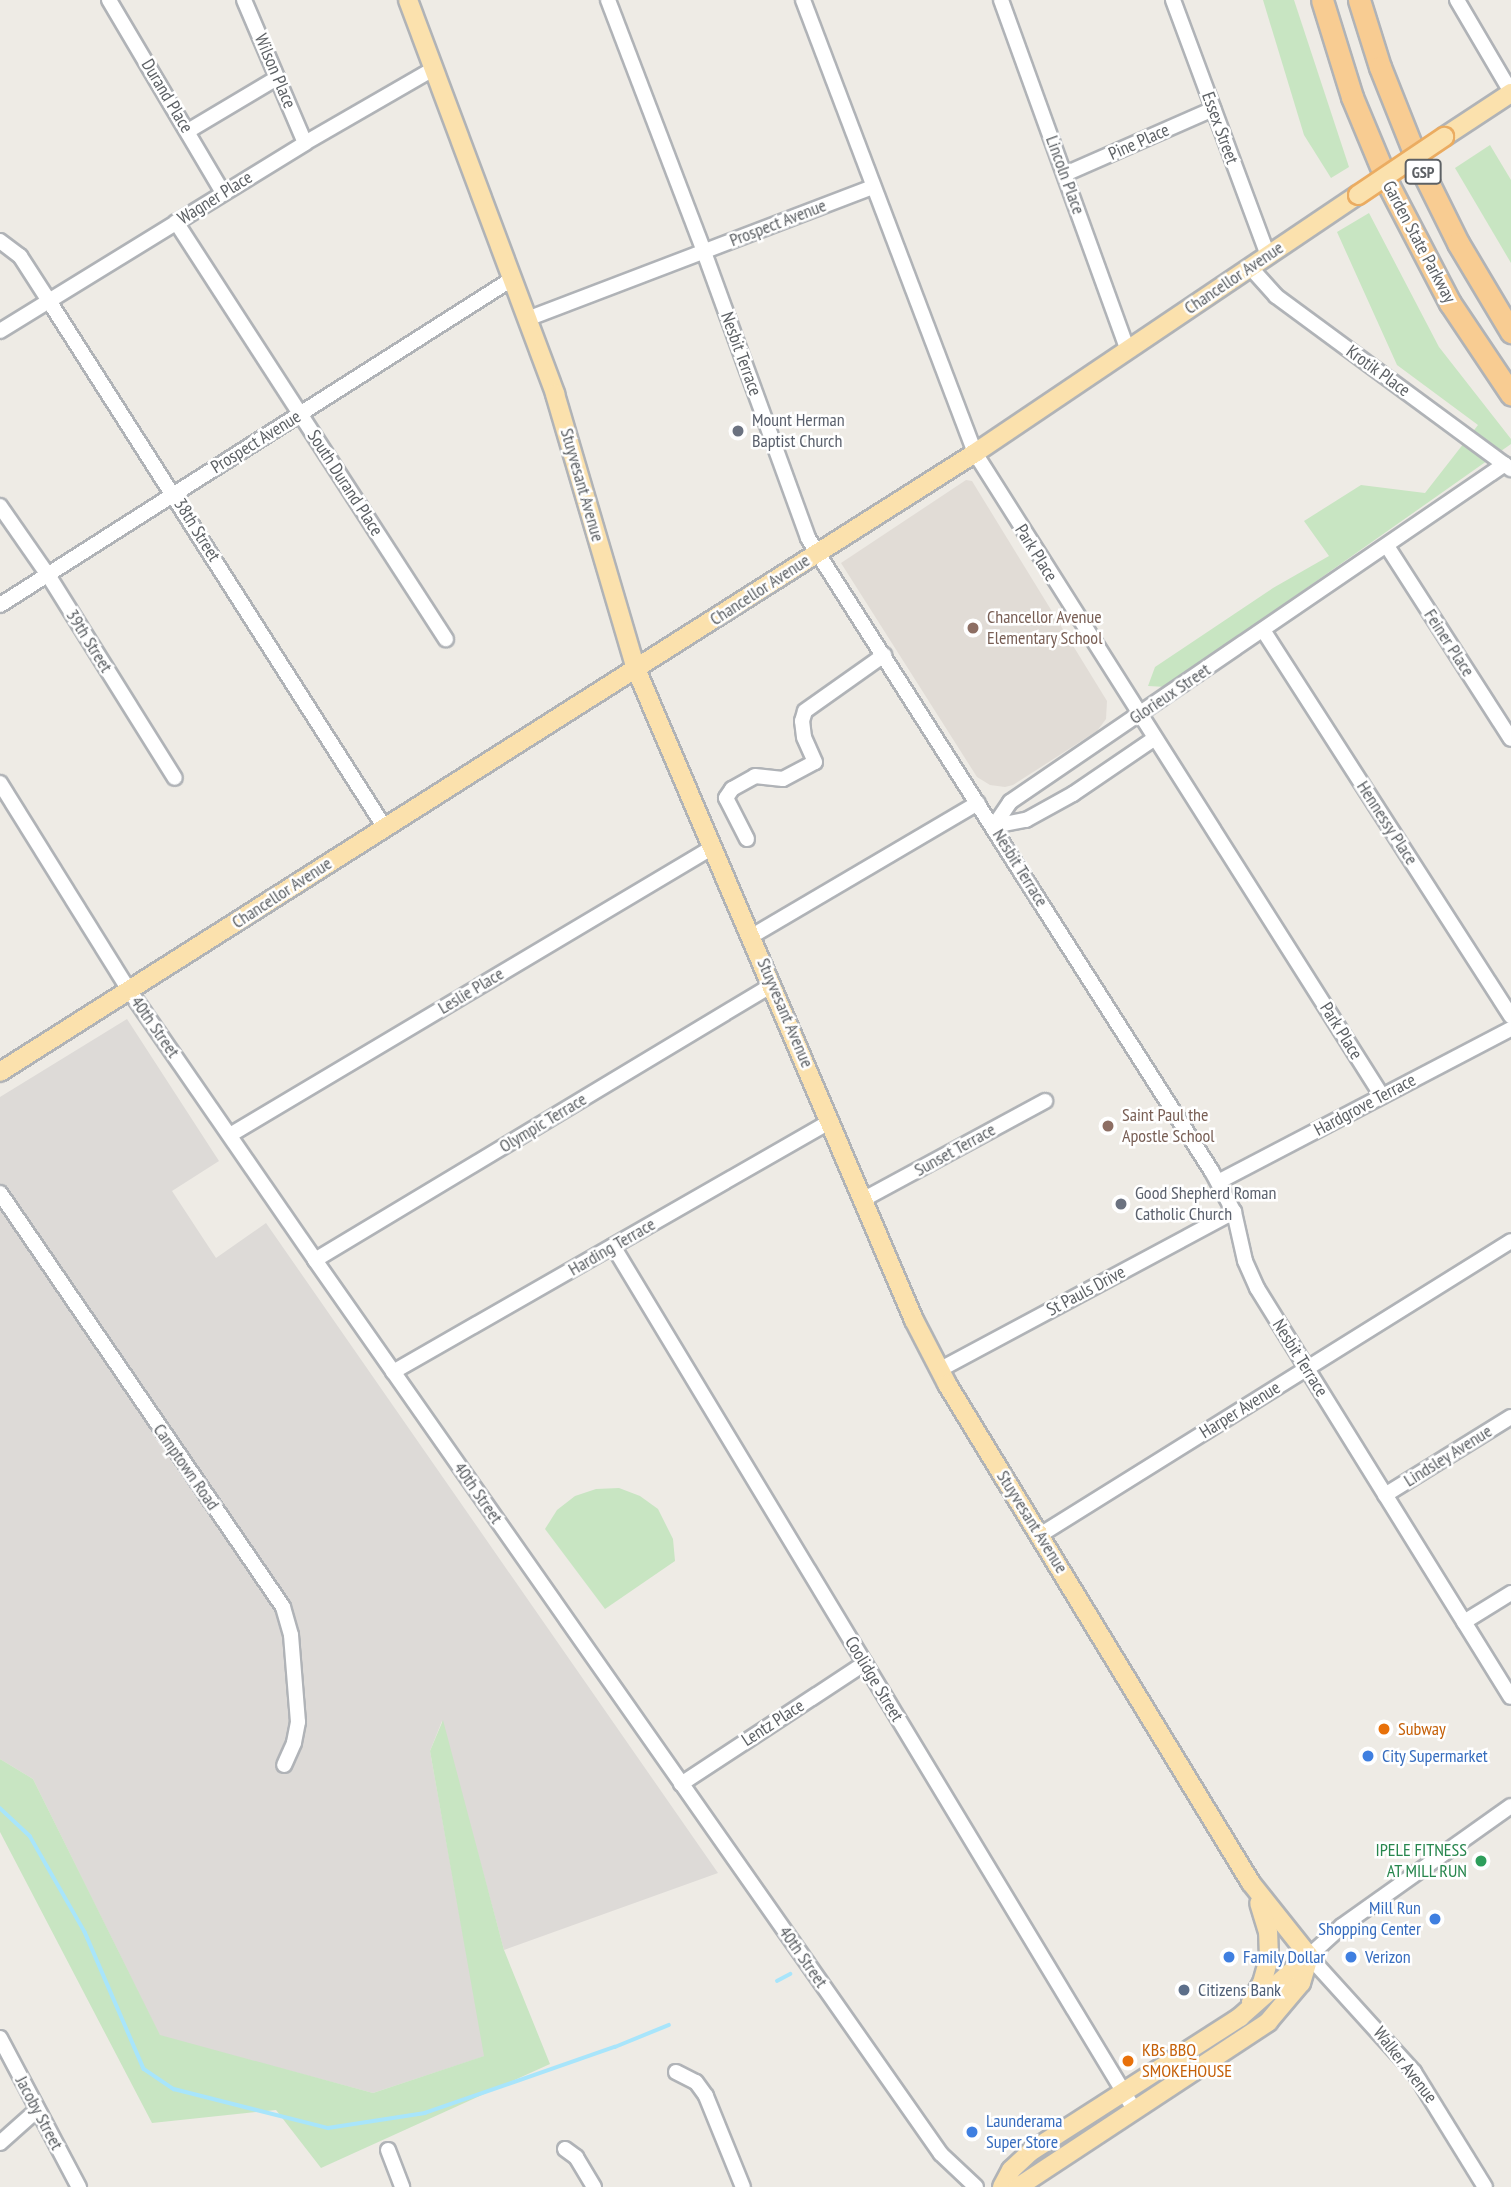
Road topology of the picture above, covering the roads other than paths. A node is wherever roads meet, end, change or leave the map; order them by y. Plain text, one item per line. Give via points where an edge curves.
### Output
1 (109, 0) edge
2 (244, 0) edge
3 (408, 0) edge
4 (608, 0) edge
5 (803, 0) edge
6 (1001, 0) edge
7 (1173, 0) edge
8 (1322, 0) edge
9 (1359, 0) edge
10 (1457, 0) edge
11 (433, 69) junction
12 (277, 78) junction
13 (1511, 92) edge
14 (1213, 109) junction
15 (188, 131) junction
16 (305, 142) junction
17 (1065, 174) junction
18 (873, 187) junction
19 (223, 193) junction
20 (176, 222) junction
21 (0, 241) edge
22 (704, 252) junction
23 (1268, 256) junction
24 (1250, 267) junction
25 (512, 279) junction
26 (49, 301) junction
27 (527, 319) junction
28 (0, 331) edge
29 (1511, 332) edge
30 (1128, 350) junction
31 (1511, 394) edge
32 (300, 414) junction
33 (975, 453) junction
34 (1508, 467) edge
35 (174, 494) junction
36 (0, 506) edge
37 (1387, 547) junction
38 (817, 554) junction
39 (48, 575) junction
40 (0, 606) edge
41 (1263, 630) junction
42 (446, 639) dead end
43 (884, 655) junction
44 (636, 669) junction
45 (1140, 715) junction
46 (1155, 738) junction
47 (1511, 739) edge
48 (175, 778) dead end
49 (0, 783) edge
50 (978, 803) junction
51 (994, 826) junction
52 (384, 828) junction
53 (747, 839) dead end
54 (713, 847) junction
55 (752, 936) junction
56 (772, 985) junction
57 (130, 990) junction
58 (1511, 1016) edge
59 (1511, 1029) edge
60 (0, 1072) edge
61 (1382, 1096) junction
62 (1045, 1101) dead end
63 (831, 1121) junction
64 (230, 1135) junction
65 (1218, 1182) junction
66 (0, 1193) edge
67 (864, 1199) junction
68 (1234, 1212) junction
69 (1511, 1241) edge
70 (613, 1246) junction
71 (315, 1260) junction
72 (1307, 1369) junction
73 (939, 1370) junction
74 (393, 1372) junction
75 (1511, 1417) edge
76 (1385, 1495) junction
77 (1040, 1535) junction
78 (1511, 1593) edge
79 (1464, 1622) junction
80 (865, 1663) junction
81 (1511, 1697) edge
82 (284, 1765) dead end
83 (681, 1784) junction
84 (1511, 1806) edge
85 (1251, 1883) junction
86 (1309, 1956) junction
87 (1240, 2017) junction
88 (0, 2038) edge
89 (676, 2072) dead end
90 (1124, 2092) junction
91 (37, 2109) junction
92 (1135, 2111) junction
93 (0, 2143) edge
94 (565, 2149) dead end
95 (388, 2150) dead end
96 (79, 2187) edge
97 (402, 2187) edge
98 (594, 2187) edge
99 (743, 2187) edge
100 (976, 2187) edge
101 (1002, 2187) edge
102 (1018, 2187) edge
103 (1485, 2187) edge

1 - 15 street, Durand Place
2 - 12 street, Wilson Place
3 - 11 main road, Stuyvesant Avenue
4 - 22 street, Nesbit Terrace
5 - 18 street, Park Place
6 - 17 street, Lincoln Place
7 - 14 street, Essex Street
8 - 31 highway, Garden State Parkway / GSP via 1352,97 1389,186 1450,303
9 - 29 highway, Garden State Parkway / GSP via 1417,160 1458,243
10 - 13 street
11 - 16 street, Wagner Place
11 - 25 main road, Stuyvesant Avenue
12 - 15 street
12 - 16 street, Wilson Place
13 - 23 main road, Chancellor Avenue, bridge
14 - 17 street, Pine Place
14 - 23 street, Essex Street
15 - 19 street, Durand Place
16 - 19 street, Wagner Place
17 - 30 street, Lincoln Place
18 - 22 street, Prospect Avenue
18 - 33 street, Park Place
19 - 20 street, Wagner Place
20 - 26 street, Wagner Place
20 - 32 street, South Durand Place
21 - 26 street, 38th Street via 20,256
22 - 27 street, Prospect Avenue
22 - 38 street, Nesbit Terrace
23 - 24 main road, Chancellor Avenue
24 - 30 main road, Chancellor Avenue
24 - 34 street, Krotik Place via 1276,296
25 - 27 main road, Stuyvesant Avenue
25 - 32 street, Prospect Avenue
26 - 28 street, Wagner Place
26 - 35 street, 38th Street
27 - 44 main road, Stuyvesant Avenue via 555,394
30 - 33 main road, Chancellor Avenue
32 - 35 street, Prospect Avenue
32 - 42 street, South Durand Place
33 - 38 main road, Chancellor Avenue
33 - 45 street, Park Place
34 - 37 street, Glorieux Street
35 - 39 street, Prospect Avenue
35 - 52 street, 38th Street
36 - 39 street, 39th Street
37 - 41 street, Glorieux Street
37 - 47 street, Feiner Place
38 - 43 street, Nesbit Terrace
38 - 44 main road, Chancellor Avenue
39 - 40 street, Prospect Avenue
39 - 48 street, 39th Street
41 - 45 street, Glorieux Street
41 - 58 street, Hennessy Place
43 - 50 street, Nesbit Terrace
43 - 53 street via 804,711 804,737 815,762 783,779 755,776 732,789 726,798
44 - 52 main road, Chancellor Avenue
44 - 54 main road, Stuyvesant Avenue
45 - 46 street, Park Place
45 - 51 street, Glorieux Street via 1010,802
46 - 51 street, Glorieux Street via 1026,820
46 - 61 street, Park Place
49 - 57 street, 40th Street
50 - 51 street, Nesbit Terrace
50 - 55 street
51 - 65 street, Nesbit Terrace
52 - 57 main road, Chancellor Avenue
54 - 55 main road, Stuyvesant Avenue
54 - 64 street, Leslie Place
55 - 56 main road, Stuyvesant Avenue
56 - 63 main road, Stuyvesant Avenue
56 - 71 street, Olympic Terrace
57 - 60 main road, Chancellor Avenue
57 - 64 street, 40th Street
59 - 61 street, Hardgrove Terrace
61 - 65 street, Hardgrove Terrace
62 - 67 street, Sunset Terrace
63 - 67 main road, Stuyvesant Avenue
63 - 70 street, Harding Terrace
64 - 71 street, 40th Street
65 - 68 street, Nesbit Terrace
66 - 82 street, Camptown Road via 283,1607 291,1635 298,1722
67 - 73 main road, Stuyvesant Avenue
68 - 72 street, Nesbit Terrace via 1250,1276
68 - 73 street, St Pauls Drive
69 - 72 street, Harper Avenue
70 - 74 street, Harding Terrace
70 - 80 street, Coolidge Street
71 - 74 street, 40th Street
72 - 76 street, Nesbit Terrace
72 - 77 street, Harper Avenue
73 - 77 main road, Stuyvesant Avenue
74 - 83 street, 40th Street
75 - 76 street, Lindsley Avenue
76 - 79 street, Nesbit Terrace
77 - 85 main road, Stuyvesant Avenue
78 - 79 street
79 - 81 street, Nesbit Terrace
80 - 83 street, Lentz Place
80 - 90 street, Coolidge Street
83 - 100 street, 40th Street via 941,2154
84 - 86 street via 1354,1917
85 - 86 main road, Stuyvesant Avenue
85 - 87 main road via 1268,1932 1269,1958 1256,1995
86 - 87 main road
86 - 92 main road via 1301,1983 1280,2012
86 - 103 street, Walker Avenue via 1415,2072
87 - 90 main road
88 - 91 street, Jacoby Street
89 - 99 street via 696,2082 706,2096
90 - 92 street, Coolidge Street
90 - 101 main road via 1030,2152 1011,2170
91 - 93 street
91 - 96 street, Jacoby Street
92 - 102 main road
94 - 98 street via 576,2157
95 - 97 street

